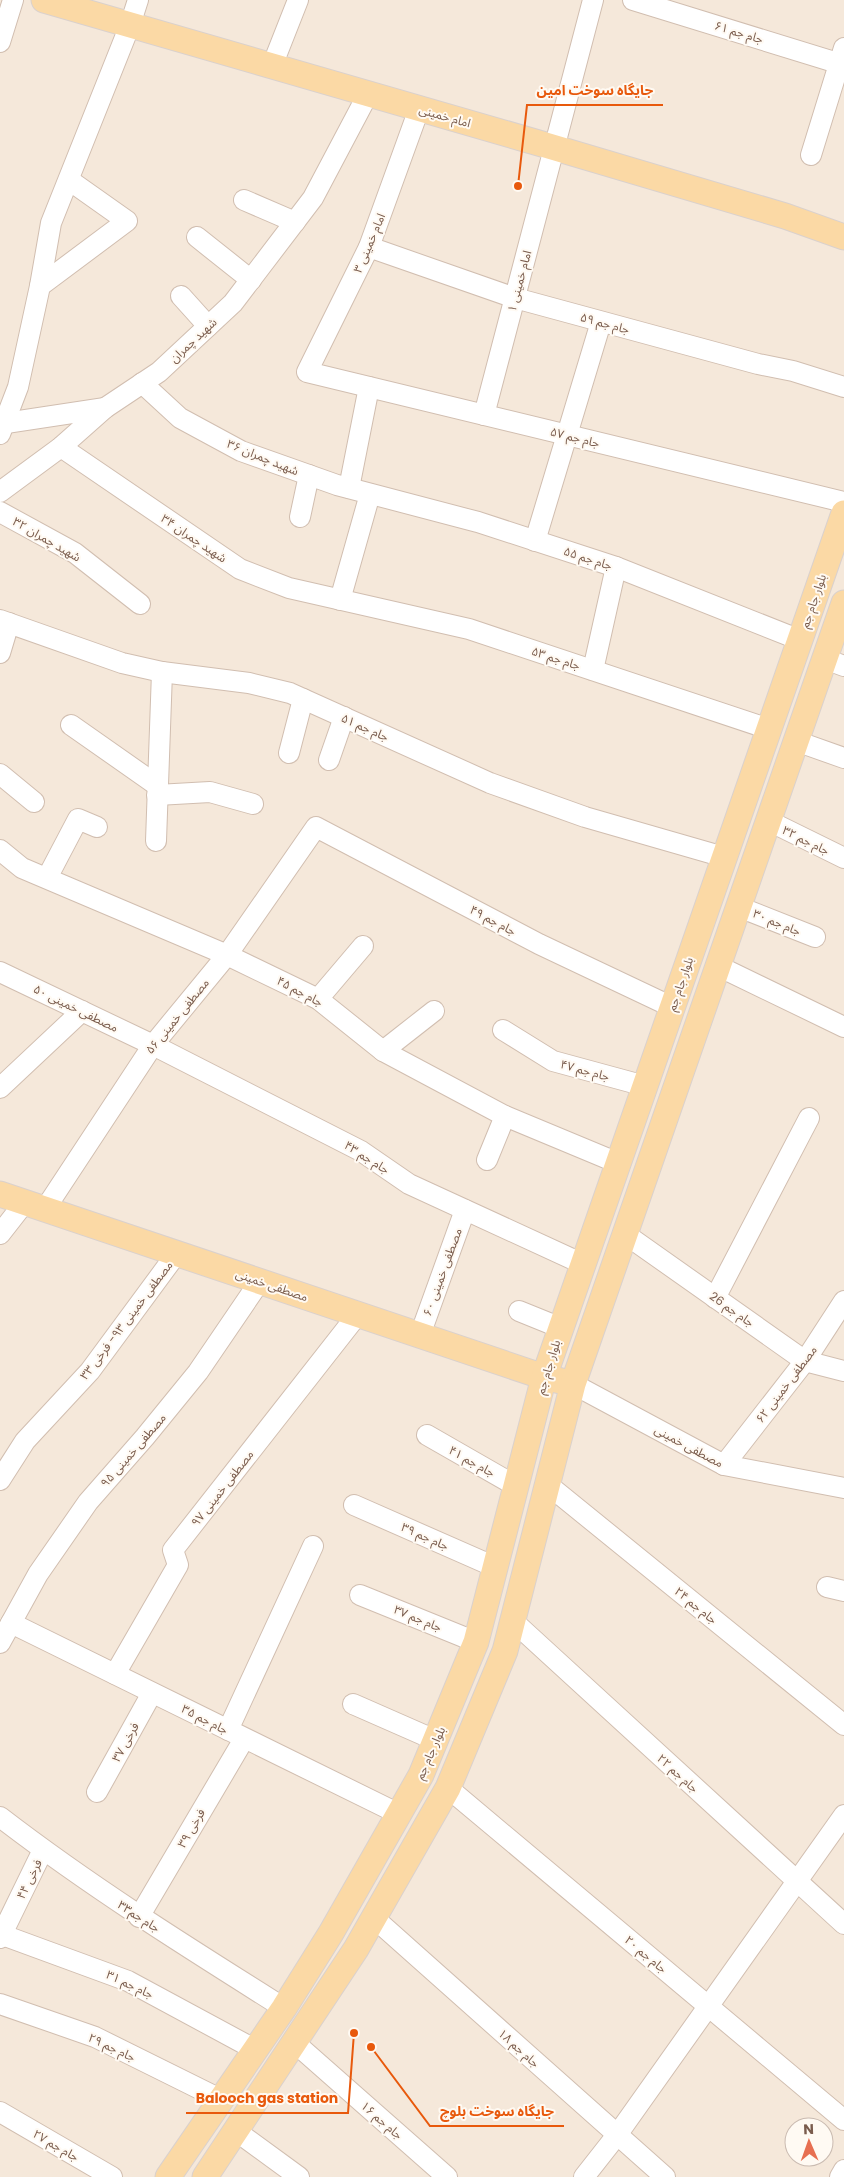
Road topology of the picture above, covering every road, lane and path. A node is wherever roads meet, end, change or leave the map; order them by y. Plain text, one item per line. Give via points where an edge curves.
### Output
1 (13, 0) edge
2 (44, 0) edge
3 (138, 0) edge
4 (298, 0) edge
5 (593, 0) edge
6 (633, 0) edge
7 (130, 25) junction
8 (0, 42) edge
9 (842, 59) edge
10 (272, 66) junction
11 (368, 94) junction
12 (419, 109) junction
13 (555, 148) junction
14 (810, 155) dead end
15 (69, 180) junction
16 (244, 200) dead end
17 (295, 222) junction
18 (197, 237) dead end
19 (844, 237) edge
20 (369, 247) junction
21 (251, 280) junction
22 (40, 286) junction
23 (182, 296) dead end
24 (515, 298) junction
25 (601, 322) junction
26 (208, 326) junction
27 (307, 372) joint
28 (142, 383) junction
29 (9, 385) edge
30 (369, 387) junction
31 (844, 387) edge
32 (105, 408) junction
33 (484, 415) junction
34 (3, 428) edge
35 (567, 435) junction
36 (61, 447) junction
37 (309, 475) junction
38 (349, 488) junction
39 (0, 492) edge
40 (370, 494) junction
41 (844, 502) edge
42 (0, 512) edge
43 (844, 513) edge
44 (300, 518) dead end
45 (535, 541) junction
46 (616, 567) junction
47 (340, 600) junction
48 (844, 603) edge
49 (140, 604) dead end
50 (4, 622) edge
51 (800, 640) junction
52 (0, 653) edge
53 (834, 662) edge
54 (593, 670) junction
55 (162, 672) junction
56 (303, 699) junction
57 (344, 717) junction
58 (71, 725) dead end
59 (769, 729) junction
60 (796, 741) junction
61 (288, 753) dead end
62 (844, 758) edge
63 (329, 760) dead end
64 (0, 774) edge
65 (158, 790) junction
66 (34, 802) dead end
67 (253, 804) dead end
68 (769, 821) junction
69 (96, 827) dead end
70 (316, 827) joint
71 (156, 841) dead end
72 (0, 850) edge
73 (724, 857) junction
74 (844, 858) edge
75 (47, 878) junction
76 (739, 907) junction
77 (815, 938) dead end
78 (363, 946) dead end
79 (227, 955) junction
80 (718, 966) junction
81 (0, 972) edge
82 (318, 999) junction
83 (672, 1007) junction
84 (82, 1011) junction
85 (434, 1011) dead end
86 (844, 1027) edge
87 (503, 1030) dead end
88 (152, 1045) junction
89 (383, 1052) junction
90 (8, 1070) edge
91 (645, 1086) junction
92 (0, 1088) edge
93 (505, 1116) junction
94 (809, 1118) dead end
95 (486, 1160) dead end
96 (618, 1163) junction
97 (0, 1194) edge
98 (35, 1206) junction
99 (465, 1210) junction
100 (0, 1234) edge
101 (625, 1234) junction
102 (177, 1253) junction
103 (583, 1264) junction
104 (260, 1281) junction
105 (715, 1298) junction
106 (844, 1301) edge
107 (519, 1311) dead end
108 (358, 1314) junction
109 (561, 1328) junction
110 (420, 1335) junction
111 (805, 1361) junction
112 (844, 1371) edge
113 (544, 1377) junction
114 (573, 1384) junction
115 (427, 1436) dead end
116 (724, 1465) junction
117 (0, 1480) edge
118 (547, 1484) junction
119 (516, 1486) junction
120 (844, 1488) edge
121 (354, 1505) dead end
122 (313, 1546) dead end
123 (496, 1567) junction
124 (360, 1595) dead end
125 (513, 1621) junction
126 (11, 1623) junction
127 (0, 1642) edge
128 (476, 1642) junction
129 (115, 1674) junction
130 (152, 1693) junction
131 (353, 1704) dead end
132 (844, 1725) edge
133 (236, 1734) junction
134 (435, 1740) junction
135 (421, 1775) junction
136 (448, 1788) junction
137 (97, 1792) dead end
138 (399, 1814) junction
139 (844, 1815) edge
140 (0, 1817) edge
141 (43, 1850) junction
142 (797, 1881) junction
143 (139, 1917) junction
144 (374, 1918) junction
145 (844, 1924) edge
146 (1, 1935) edge
147 (0, 2004) edge
148 (708, 2006) junction
149 (284, 2008) junction
150 (294, 2043) junction
151 (254, 2050) junction
152 (220, 2099) junction
153 (0, 2112) edge
154 (844, 2120) edge
155 (236, 2131) junction
156 (617, 2135) junction
157 (844, 2170) edge
158 (112, 2177) edge
159 (168, 2177) edge
160 (205, 2177) edge
161 (299, 2177) edge
162 (447, 2177) edge
163 (584, 2177) edge
164 (665, 2177) edge
165 (840, 2177) edge

1 - 8 street
2 - 7 main road, امام خمینی
3 - 7 street
4 - 10 street
5 - 13 street, امام خمینی ۱
6 - 9 street, جام جم ۶۱
7 - 10 main road, امام خمینی
7 - 15 street
9 - 14 street
10 - 11 main road, امام خمینی
11 - 12 main road, امام خمینی
11 - 17 street, شهید چمران via 313,198
12 - 13 main road, امام خمینی
12 - 20 street, امام خمینی ۳
13 - 19 main road, امام خمینی via 785,216
13 - 24 street, امام خمینی ۱
15 - 22 street via 51,223
15 - 22 street via 126,221
16 - 17 street
17 - 21 street, شهید چمران
18 - 21 street
20 - 24 street, جام جم ۵۹
20 - 27 street, امام خمینی ۳
21 - 26 street, شهید چمران via 233,303
22 - 29 street
23 - 26 street
24 - 25 street, جام جم ۵۹
24 - 33 street, امام خمینی ۱
25 - 31 street, جام جم ۵۹
25 - 35 street
26 - 28 street, شهید چمران via 159,372
27 - 30 street, جام جم ۵۷
28 - 32 street, شهید چمران
28 - 37 street, شهید چمران ۳۶ via 180,418 242,451
29 - 34 street
30 - 33 street, جام جم ۵۷
30 - 38 street
32 - 34 street
32 - 36 street, شهید چمران
33 - 35 street, جام جم ۵۷
35 - 41 street, جام جم ۵۷
35 - 45 street
36 - 39 street, شهید چمران
36 - 47 street, شهید چمران ۳۴ via 240,569 289,588
37 - 38 street, شهید چمران ۳۶
37 - 44 street
38 - 40 street, شهید چمران ۳۶
40 - 45 street, جام جم ۵۵ via 478,522
40 - 47 street
42 - 49 street, شهید چمران ۳۲ via 75,553
43 - 51 main road, بلوار جام جم
45 - 46 street, جام جم ۵۵
46 - 51 street, جام جم ۵۵
46 - 54 street
47 - 54 street, جام جم ۵۳ via 469,629
48 - 53 main road
50 - 52 street
50 - 55 street, جام جم ۵۱ via 122,664
51 - 59 main road, بلوار جام جم
53 - 60 main road
54 - 59 street, جام جم ۵۳
55 - 56 street, جام جم ۵۱ via 249,683
55 - 65 street
56 - 57 street, جام جم ۵۱
56 - 61 street
57 - 63 street
57 - 73 street, جام جم ۵۱ via 490,783 585,817
58 - 65 street
59 - 73 main road, بلوار جام جم
60 - 62 street
60 - 68 main road
64 - 66 street
65 - 67 street via 210,792
65 - 71 street
68 - 74 street, جام جم ۳۲
68 - 76 main road
69 - 75 street via 78,819
70 - 79 street, مصطفی خمینی ۵۶
70 - 83 street, جام جم ۴۹ via 539,944
72 - 75 street, جام جم ۴۵ via 22,868
73 - 83 main road, بلوار جام جم
75 - 79 street, جام جم ۴۵
76 - 77 street, جام جم ۳۰
76 - 80 main road
78 - 82 street
79 - 82 street, جام جم ۴۵
79 - 88 street, مصطفی خمینی ۵۶
80 - 86 street
80 - 101 main road
81 - 84 street, مصطفی خمینی ۵۰
82 - 89 street, جام جم ۴۵
83 - 91 main road, بلوار جام جم
84 - 88 street, مصطفی خمینی ۵۰
84 - 90 street
85 - 89 street
87 - 91 street, جام جم ۴۷ via 553,1061
88 - 98 street, مصطفی خمینی ۵۶
88 - 99 street, جام جم ۴۳ via 361,1151 409,1184
89 - 93 street, جام جم ۴۵
90 - 92 street
91 - 96 main road, بلوار جام جم
93 - 95 street
93 - 96 street, جام جم ۴۵
94 - 105 street
96 - 103 main road, بلوار جام جم
97 - 98 main road, مصطفی خمینی
98 - 100 street, مصطفی خمینی ۵۶
98 - 102 main road, مصطفی خمینی
99 - 103 street, جام جم ۴۳
99 - 110 street, مصطفی خمینی ۶۰
101 - 105 street, جام جم 26
101 - 114 main road
102 - 104 main road, مصطفی خمینی
102 - 117 street, مصطفی خمینی ۹۳- فرخی ۳۳ via 90,1371 25,1441
103 - 109 main road, بلوار جام جم
104 - 108 main road, مصطفی خمینی
104 - 126 street, مصطفی خمینی ۹۵ via 198,1372 88,1502 38,1574
105 - 111 street, جام جم 26
106 - 111 street, مصطفی خمینی ۶۲
107 - 109 street
108 - 110 main road, مصطفی خمینی
108 - 129 street, مصطفی خمینی ۹۷ via 173,1550 178,1564
109 - 113 main road, بلوار جام جم
110 - 113 main road, مصطفی خمینی
111 - 112 street, جام جم 26
111 - 116 street, مصطفی خمینی ۶۲
113 - 114 main road, مصطفی خمینی
113 - 119 main road, بلوار جام جم
114 - 116 street, مصطفی خمینی
114 - 118 main road
115 - 119 street, جام جم ۴۱
116 - 120 street, مصطفی خمینی
118 - 125 main road
118 - 132 street, جام جم ۲۴
119 - 123 main road, بلوار جام جم
121 - 123 street, جام جم ۳۹
122 - 133 street, فرخی ۳۹
123 - 128 main road, بلوار جام جم
124 - 128 street, جام جم ۳۷
125 - 136 main road via 505,1651
125 - 142 street, جام جم ۲۲
126 - 127 street, مصطفی خمینی ۹۵
126 - 129 street, جام جم ۳۵
128 - 134 main road, بلوار جام جم
129 - 130 street, جام جم ۳۵
130 - 133 street, جام جم ۳۵
130 - 137 street, فرخی ۳۷
131 - 134 street
133 - 138 street, جام جم ۳۵
133 - 143 street, فرخی ۳۹
134 - 135 main road, بلوار جام جم
135 - 136 main road
135 - 138 main road, بلوار جام جم
136 - 144 main road
136 - 148 street, جام جم ۲۰
138 - 149 main road, بلوار جام جم via 331,1934
139 - 142 street
140 - 141 street, جام جم۳۳
141 - 143 street, جام جم۳۳
141 - 146 street, فرخی ۴۴
142 - 145 street, جام جم ۲۲
142 - 148 street
143 - 149 street, جام جم۳۳
144 - 150 main road
144 - 156 street, جام جم ۱۸
146 - 151 street, جام جم ۳۱ via 128,1981
147 - 152 street, جام جم ۲۹ via 95,2037
148 - 154 street, جام جم ۲۰
148 - 156 street
149 - 151 main road, بلوار جام جم
150 - 155 main road
150 - 162 street, جام جم ۱۶
151 - 152 main road, بلوار جام جم
152 - 159 main road, بلوار جام جم
153 - 158 street, جام جم ۲۷
155 - 160 main road
155 - 161 street
156 - 163 street
156 - 164 street, جام جم ۱۸
157 - 165 street

